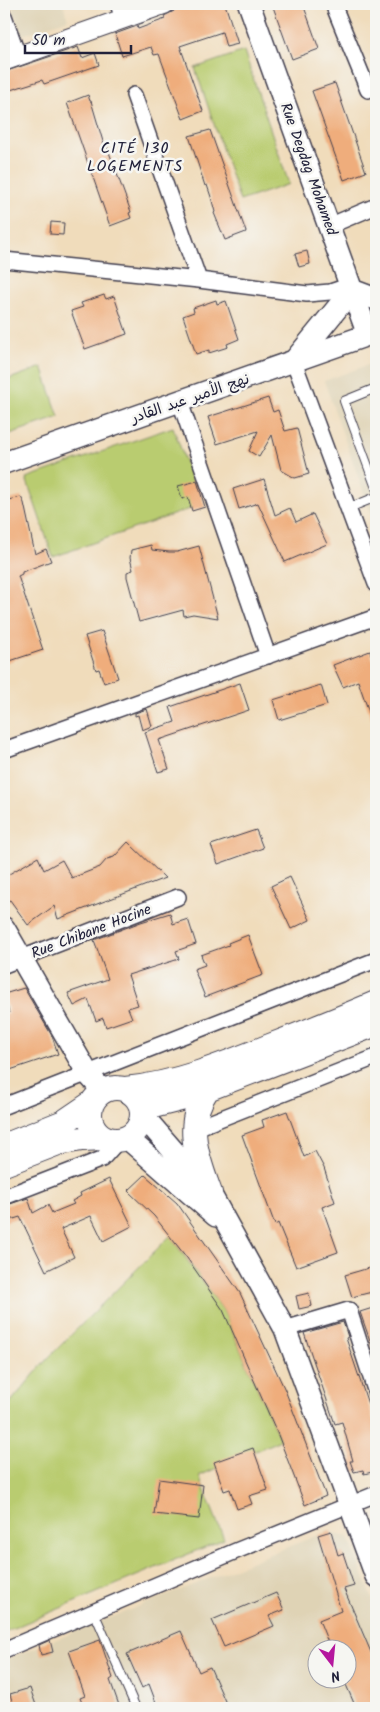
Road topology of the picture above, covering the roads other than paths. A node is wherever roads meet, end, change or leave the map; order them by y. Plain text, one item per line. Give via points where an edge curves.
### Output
1 (164, 4) edge
2 (249, 4) edge
3 (333, 4) edge
4 (120, 11) edge
5 (4, 16) edge
6 (11, 59) edge
7 (368, 90) dead end
8 (134, 95) dead end
9 (376, 206) edge
10 (329, 226) junction
11 (4, 260) edge
12 (199, 280) junction
13 (365, 293) edge
14 (372, 334) edge
15 (294, 362) junction
16 (376, 388) edge
17 (180, 402) junction
18 (4, 463) edge
19 (376, 488) edge
20 (376, 497) edge
21 (349, 508) junction
22 (376, 584) edge
23 (376, 617) edge
24 (268, 656) junction
25 (4, 750) edge
26 (178, 897) dead end
27 (4, 928) edge
28 (376, 960) edge
29 (13, 962) edge
30 (376, 1003) edge
31 (376, 1024) edge
32 (376, 1057) edge
33 (208, 1088) junction
34 (102, 1089) junction
35 (4, 1106) edge
36 (142, 1112) junction
37 (194, 1129) junction
38 (117, 1139) junction
39 (4, 1146) edge
40 (4, 1164) edge
41 (210, 1193) junction
42 (4, 1197) edge
43 (226, 1224) junction
44 (285, 1330) junction
45 (376, 1392) edge
46 (376, 1494) edge
47 (349, 1505) junction
48 (376, 1576) edge
49 (94, 1612) junction
50 (4, 1650) edge
51 (136, 1708) edge

1 - 4 street
2 - 10 main road, Rue Degdag Mohamed
3 - 7 street
4 - 6 street
5 - 6 street
8 - 12 street
9 - 10 street
10 - 13 main road, Rue Degdag Mohamed
11 - 12 street
12 - 13 street via 308,294
13 - 14 main road, Rue Degdag Mohamed
13 - 15 main road
14 - 15 main road, نهج الأمير عبد القادر
15 - 17 main road, نهج الأمير عبد القادر
15 - 21 street
16 - 19 lane via 344,401
17 - 18 main road, نهج الأمير عبد القادر
17 - 24 street
20 - 21 lane
21 - 22 street
23 - 24 street
24 - 25 street
26 - 29 street, Rue Chibane Hocine
27 - 29 main road
28 - 34 street
29 - 34 main road
30 - 34 main road via 192,1076 159,1085
31 - 33 main road
32 - 37 street
33 - 36 main road
33 - 37 main road via 197,1110
34 - 35 street
34 - 36 main road via 136,1097
34 - 38 main road via 90,1111 90,1120 98,1134
34 - 39 main road via 64,1122
36 - 38 main road via 138,1129
36 - 41 main road
37 - 41 main road via 198,1157
38 - 40 main road via 58,1143
38 - 42 street via 102,1159
38 - 43 main road
41 - 43 main road
43 - 44 main road
44 - 45 street via 349,1310
44 - 47 main road
46 - 47 street
47 - 48 main road
47 - 49 street
49 - 50 street
49 - 51 lane

